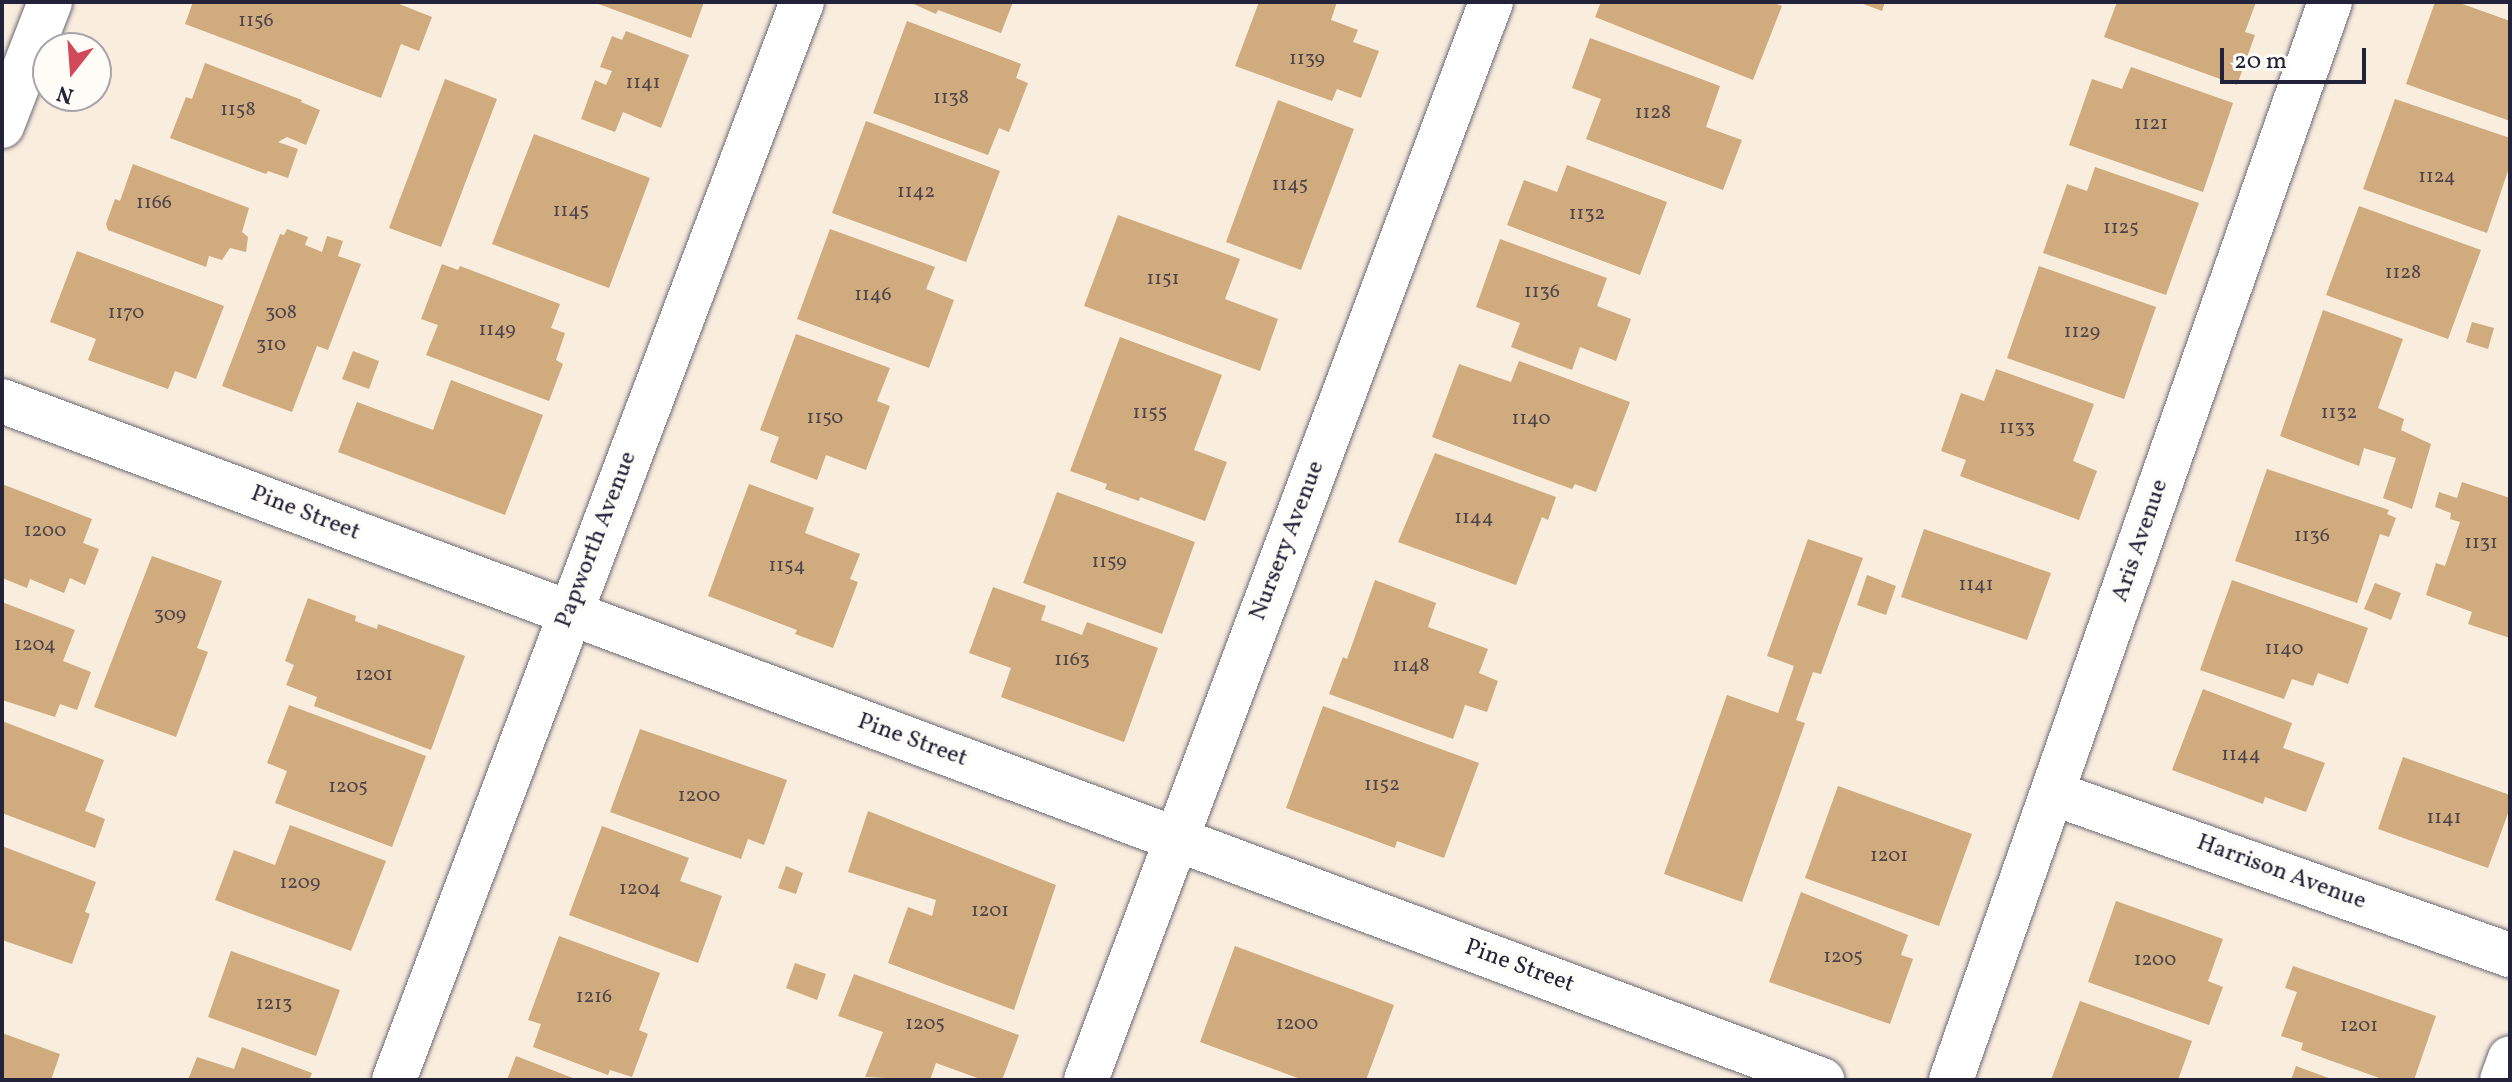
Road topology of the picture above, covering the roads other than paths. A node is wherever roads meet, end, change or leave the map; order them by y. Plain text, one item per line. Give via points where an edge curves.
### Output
1 (50, 2) edge
2 (802, 2) edge
3 (1491, 2) edge
4 (2330, 2) edge
5 (2, 126) edge
6 (2, 401) edge
7 (568, 613) junction
8 (2052, 793) junction
9 (1176, 840) junction
10 (2510, 955) edge
11 (2510, 1058) edge
12 (394, 1080) edge
13 (1086, 1080) edge
14 (1822, 1080) edge
15 (1951, 1080) edge
16 (2502, 1080) edge

1 - 5 street
2 - 7 street, Papworth Avenue
3 - 9 street, Nursery Avenue
4 - 8 street, Aris Avenue
6 - 7 street, Pine Street
7 - 9 street, Pine Street
7 - 12 street, Papworth Avenue
8 - 10 street, Harrison Avenue
8 - 15 street, Aris Avenue
9 - 13 street, Nursery Avenue
9 - 14 street, Pine Street
11 - 16 street

